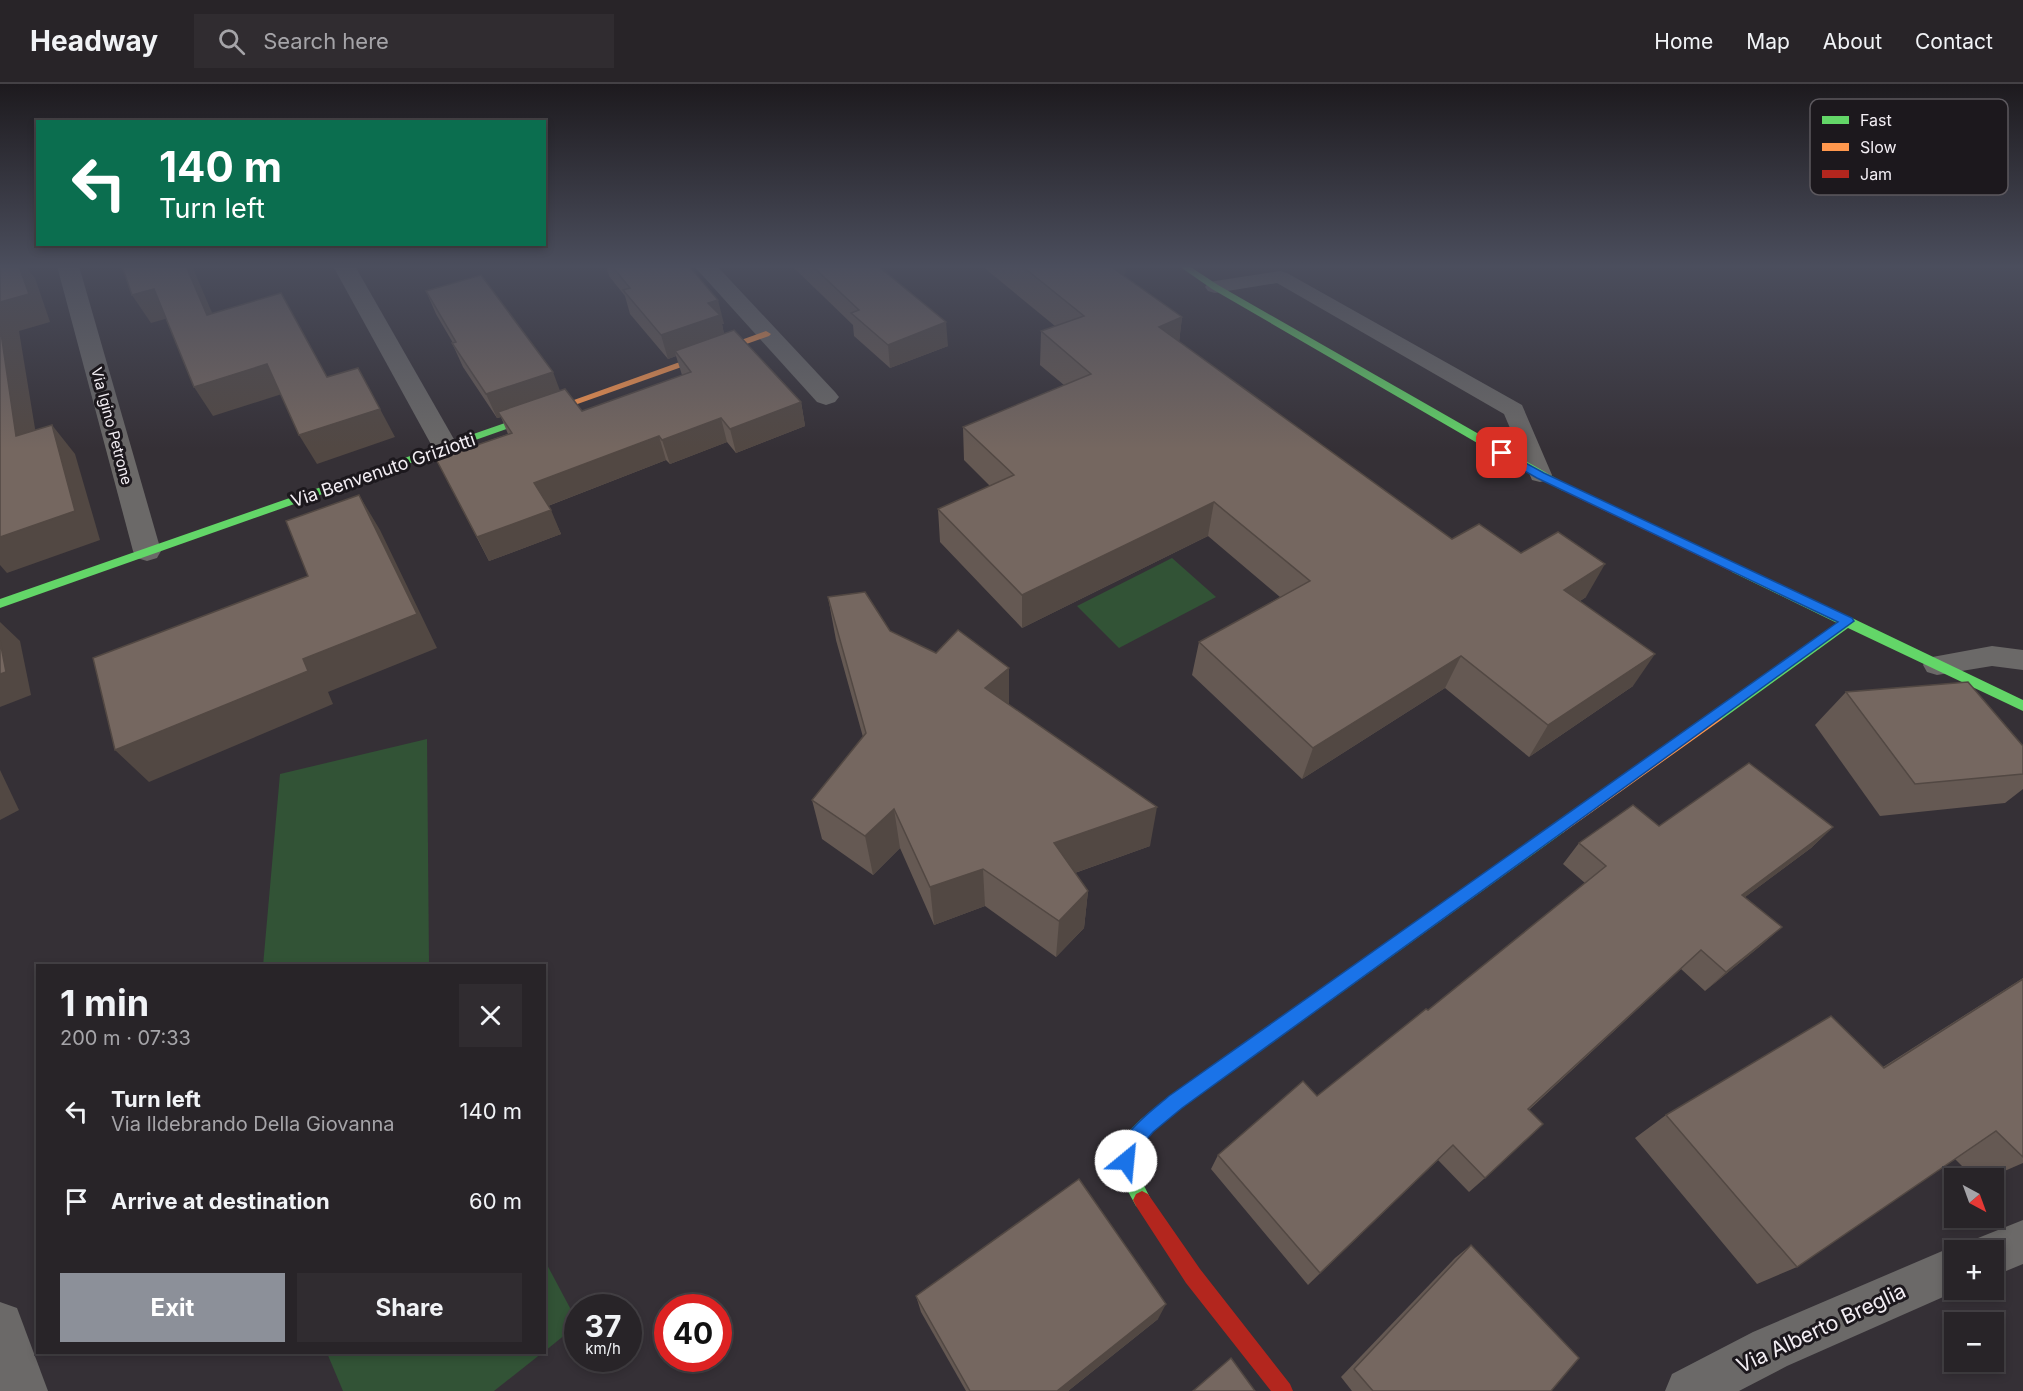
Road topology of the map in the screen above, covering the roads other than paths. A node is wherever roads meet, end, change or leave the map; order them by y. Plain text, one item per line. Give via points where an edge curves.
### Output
1 (85, 327) edge
2 (378, 327) edge
3 (760, 327) edge
4 (1284, 327) edge
5 (1368, 327) edge
6 (766, 334) junction
7 (825, 397) dead end
8 (446, 448) junction
9 (1540, 476) junction
10 (147, 551) junction
11 (0, 604) edge
12 (1848, 621) junction
13 (2023, 660) edge
14 (1937, 664) junction
15 (2023, 706) edge
16 (2023, 1242) edge
17 (2004, 1250) edge
18 (1944, 1273) edge
19 (0, 1325) edge
20 (24, 1391) edge
21 (1283, 1391) edge
22 (1689, 1391) edge

1 - 10 street, Via Igino Petrone
2 - 8 street
3 - 6 street
4 - 9 street
5 - 9 lane via 1514,410
6 - 7 street
6 - 8 street, Via Benvenuto Griziotti
8 - 10 street, Via Benvenuto Griziotti
9 - 12 street
10 - 11 street, Via Benvenuto Griziotti
12 - 14 street
12 - 21 street via 1176,1102 1128,1148 1129,1175 1143,1200 1220,1313
13 - 14 lane via 1992,656
14 - 15 street
16 - 17 street
18 - 22 street, Via Alberto Breglia via 1770,1349
19 - 20 street

